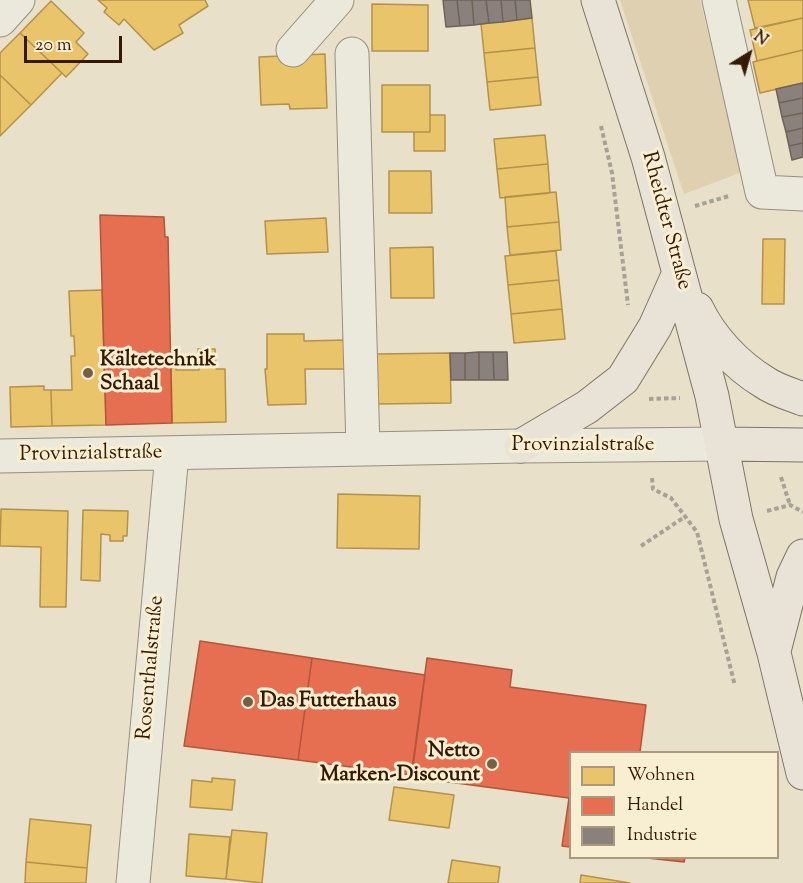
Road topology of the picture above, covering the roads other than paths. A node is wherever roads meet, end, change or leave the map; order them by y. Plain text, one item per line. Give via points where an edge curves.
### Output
1 (18, 0) edge
2 (337, 0) edge
3 (598, 0) edge
4 (719, 0) edge
5 (0, 20) edge
6 (293, 50) dead end
7 (352, 54) dead end
8 (803, 194) edge
9 (679, 273) junction
10 (803, 399) edge
11 (722, 444) junction
12 (803, 445) edge
13 (521, 446) junction
14 (363, 449) junction
15 (172, 454) junction
16 (0, 456) edge
17 (803, 556) edge
18 (774, 653) junction
19 (803, 773) edge
20 (133, 883) edge

1 - 5 street
2 - 6 street
3 - 9 main road, Rheidter Straße via 648,157
4 - 8 street via 762,192
7 - 14 street
9 - 10 main road via 707,329 735,359 764,383
9 - 11 main road, Rheidter Straße
9 - 13 main road via 655,327 623,379 587,407
11 - 12 main road, Provinzialstraße
11 - 13 street, Provinzialstraße
11 - 18 main road, Rheidter Straße via 736,519
13 - 14 street, Provinzialstraße
14 - 15 street, Provinzialstraße
15 - 16 street, Provinzialstraße
15 - 20 street, Rosenthalstraße
17 - 18 main road via 793,577
18 - 19 main road, Rheidter Straße

